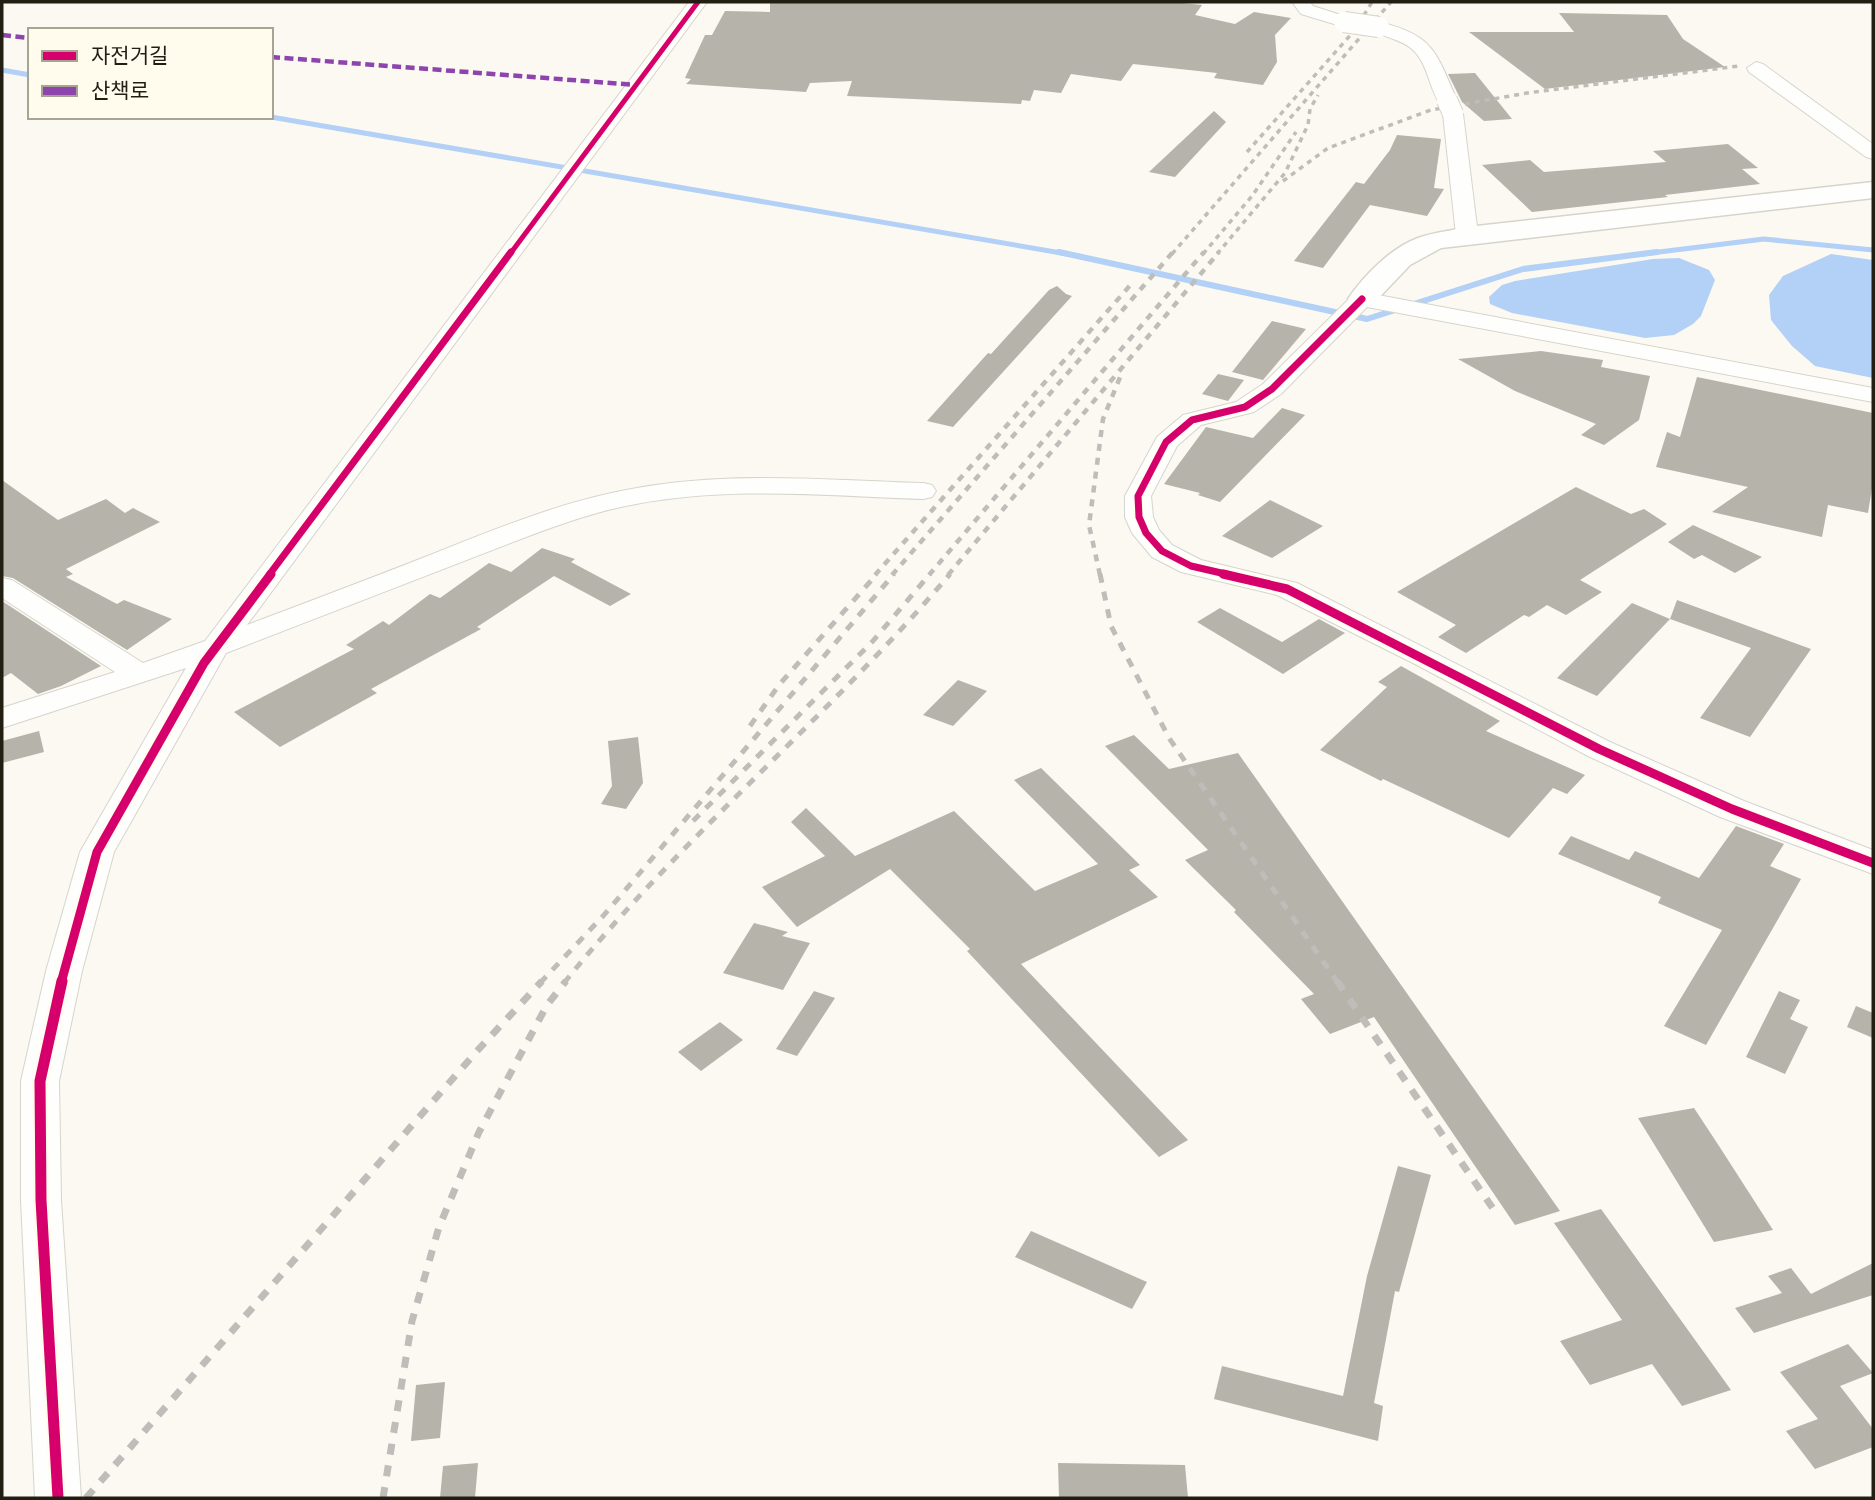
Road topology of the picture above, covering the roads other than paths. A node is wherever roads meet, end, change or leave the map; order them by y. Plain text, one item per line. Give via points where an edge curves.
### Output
1 (698, 2) edge
2 (1301, 2) edge
3 (1756, 68) dead end
4 (1873, 153) edge
5 (1873, 190) edge
6 (1467, 235) junction
7 (1362, 299) junction
8 (1873, 395) edge
9 (923, 491) dead end
10 (2, 586) edge
11 (214, 650) junction
12 (140, 675) junction
13 (2, 718) edge
14 (1873, 863) edge
15 (58, 1498) edge

1 - 11 street
2 - 6 street, bridge via 1307,10 1344,22 1411,36 1429,54 1450,107
3 - 4 street
5 - 6 main road
6 - 7 main road via 1412,251
7 - 8 street
7 - 14 street via 1272,389 1245,407 1192,420 1166,442 1138,495 1139,517 1162,551 1191,566 1287,589 1599,749 1732,809
9 - 11 street via 754,486 655,493 596,505
10 - 12 street
11 - 12 street
11 - 15 street via 97,852 40,1081 41,1200
12 - 13 street

